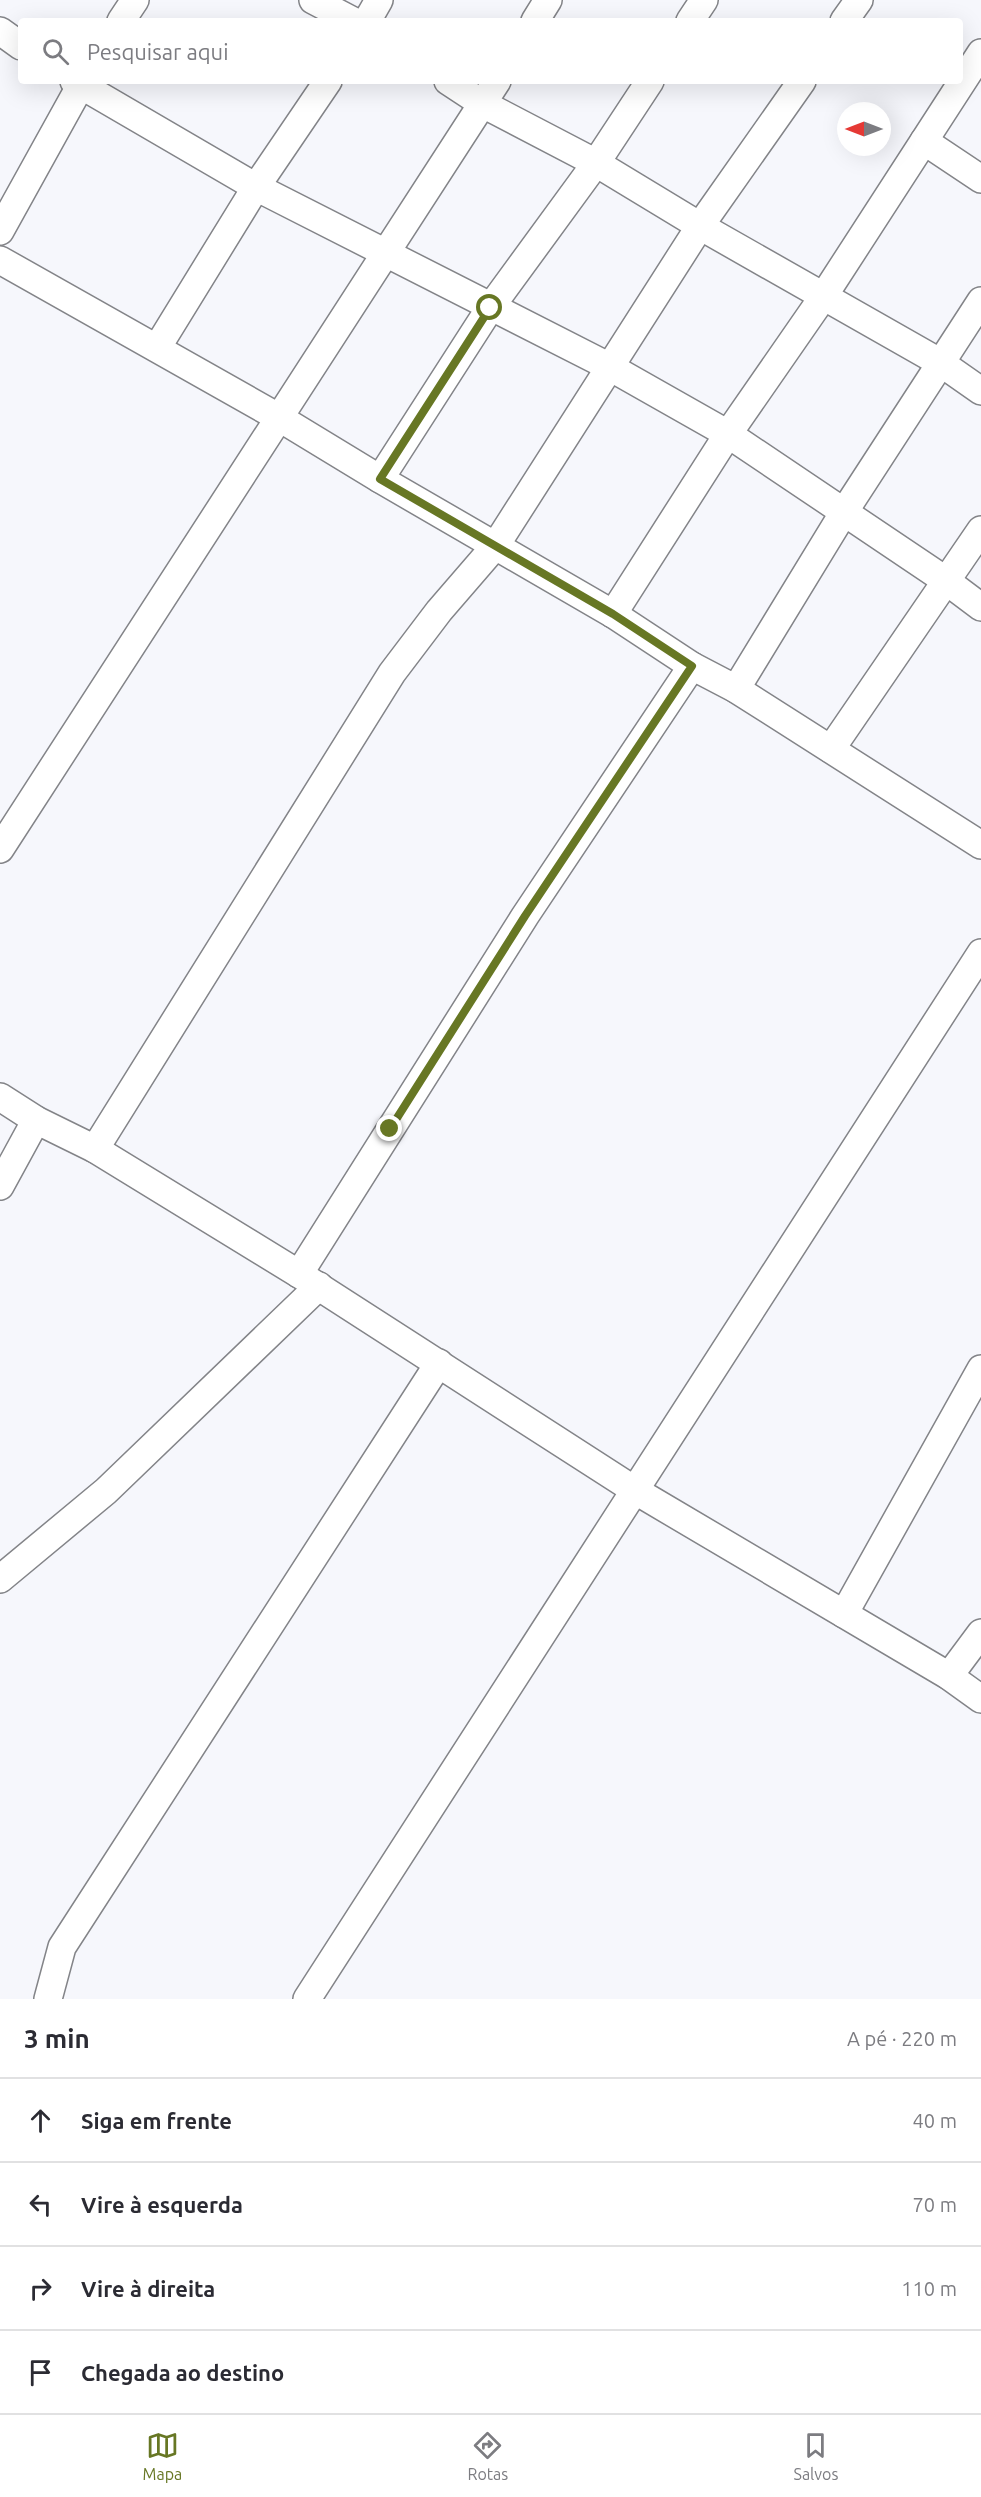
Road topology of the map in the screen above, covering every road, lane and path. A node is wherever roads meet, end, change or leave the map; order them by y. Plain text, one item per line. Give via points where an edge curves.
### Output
1 (135, 0) edge
2 (313, 0) edge
3 (379, 0) edge
4 (548, 0) edge
5 (704, 0) edge
6 (859, 0) edge
7 (123, 18) edge
8 (346, 18) edge
9 (369, 18) edge
10 (537, 18) edge
11 (692, 18) edge
12 (846, 18) edge
13 (0, 31) edge
14 (18, 44) edge
15 (981, 53) edge
16 (963, 81) edge
17 (78, 84) edge
18 (82, 84) edge
19 (326, 84) edge
20 (453, 84) edge
21 (495, 84) edge
22 (648, 84) edge
23 (800, 84) edge
24 (961, 84) edge
25 (483, 104) junction
26 (924, 141) junction
27 (596, 163) junction
28 (981, 180) edge
29 (256, 187) junction
30 (700, 226) junction
31 (0, 231) edge
32 (386, 253) junction
33 (0, 260) edge
34 (823, 297) junction
35 (981, 301) edge
36 (490, 308) junction
37 (157, 348) junction
38 (941, 363) junction
39 (608, 366) junction
40 (981, 391) edge
41 (278, 417) junction
42 (728, 434) junction
43 (380, 479) junction
44 (844, 512) junction
45 (981, 530) edge
46 (496, 545) junction
47 (945, 580) junction
48 (981, 608) edge
49 (613, 614) junction
50 (692, 666) junction
51 (736, 689) junction
52 (831, 749) junction
53 (981, 845) edge
54 (0, 849) edge
55 (981, 953) edge
56 (0, 1097) edge
57 (36, 1120) junction
58 (95, 1149) junction
59 (0, 1186) edge
60 (309, 1280) junction
61 (439, 1363) junction
62 (981, 1369) edge
63 (636, 1491) junction
64 (0, 1579) edge
65 (844, 1614) junction
66 (981, 1633) edge
67 (949, 1676) junction
68 (981, 1699) edge
69 (48, 1999) edge
70 (308, 1999) edge

1 - 7 street
2 - 8 street
3 - 9 street
4 - 10 street
5 - 11 street
6 - 12 street
13 - 14 street
15 - 16 street
17 - 31 street
18 - 29 street
19 - 29 street
20 - 25 street
21 - 25 street
22 - 27 street
23 - 30 street
24 - 26 street
25 - 27 street
25 - 32 street
26 - 28 street
26 - 34 street
27 - 30 street
27 - 36 street
29 - 32 street
29 - 37 street
30 - 34 street
30 - 39 street
32 - 36 street
32 - 41 street
33 - 37 street
34 - 38 street
34 - 42 street
35 - 38 street
36 - 39 street
36 - 43 street
37 - 41 street
38 - 40 street
38 - 44 street
39 - 42 street
39 - 46 street
41 - 43 street
41 - 54 street
42 - 44 street
42 - 49 street
43 - 46 street
44 - 47 street
44 - 51 street
45 - 47 street
46 - 49 street
46 - 58 street via 392,674
47 - 48 street
47 - 52 street
49 - 50 street
50 - 51 street
50 - 60 street via 525,916
51 - 52 street
52 - 53 street
55 - 63 street
56 - 57 street
57 - 58 street
57 - 59 street
58 - 60 street
60 - 61 street
60 - 64 street via 106,1491
61 - 63 street
61 - 69 street via 62,1947
62 - 65 street
63 - 65 street
63 - 70 street
65 - 67 street
66 - 67 street
67 - 68 street

